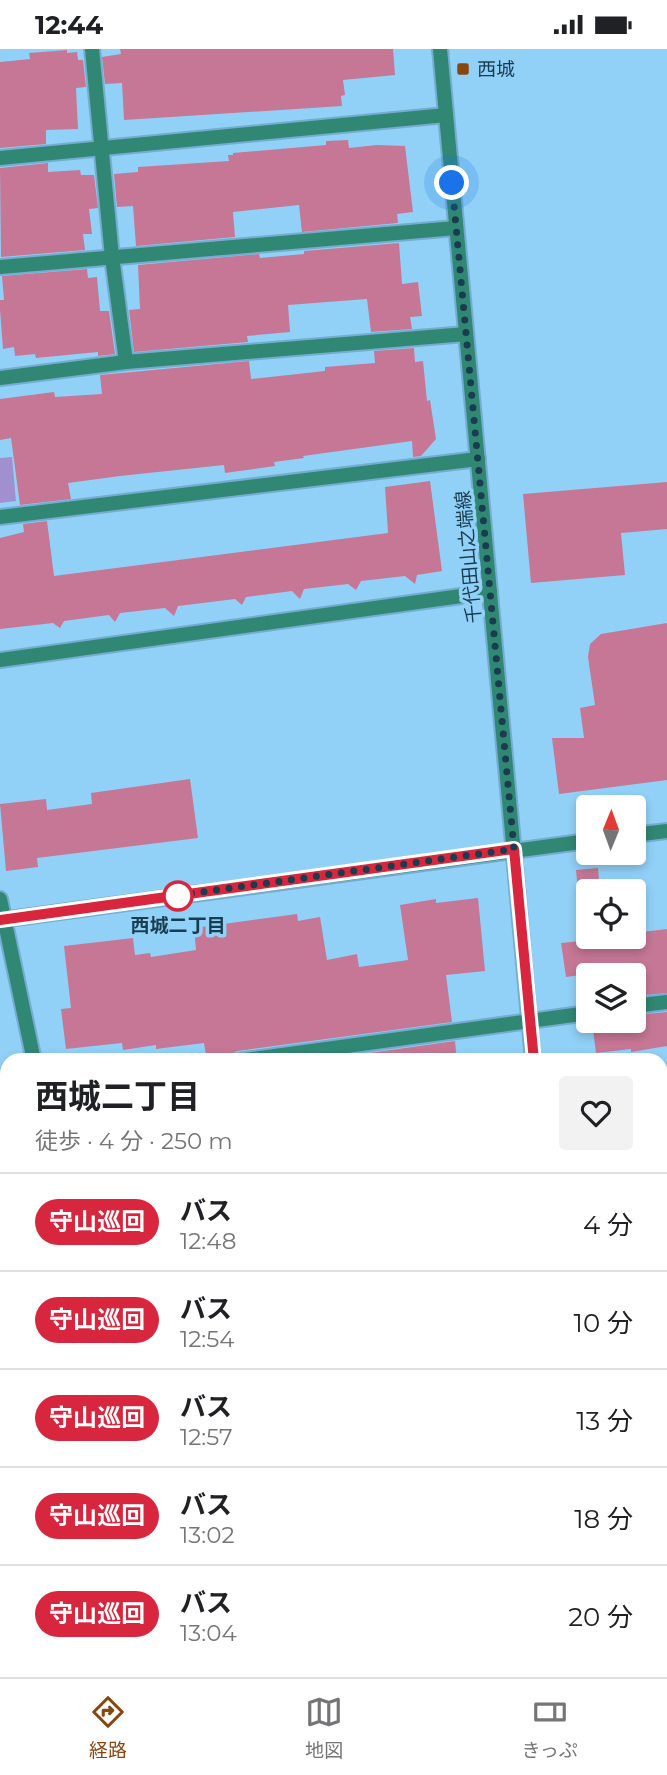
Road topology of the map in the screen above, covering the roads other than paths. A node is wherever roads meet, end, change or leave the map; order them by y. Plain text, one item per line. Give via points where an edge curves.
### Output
1 (92, 49) edge
2 (440, 49) edge
3 (446, 115) junction
4 (103, 148) junction
5 (0, 158) edge
6 (456, 228) junction
7 (112, 257) junction
8 (0, 267) edge
9 (466, 334) junction
10 (126, 362) junction
11 (0, 378) edge
12 (478, 459) junction
13 (0, 517) edge
14 (490, 592) junction
15 (0, 660) edge
16 (667, 831) edge
17 (646, 834) edge
18 (576, 842) edge
19 (514, 849) junction
20 (0, 899) edge
21 (2, 920) edge
22 (667, 1002) edge
23 (646, 1005) edge
24 (576, 1015) edge
25 (530, 1021) junction
26 (32, 1053) edge
27 (296, 1053) edge
28 (532, 1053) edge

1 - 4 street
2 - 3 street, 千代田山之端線
3 - 4 street
3 - 6 street, 千代田山之端線
4 - 5 street
4 - 7 street
6 - 7 street
6 - 9 street, 千代田山之端線
7 - 8 street
7 - 10 street
9 - 10 street
9 - 12 street, 千代田山之端線
10 - 11 street
12 - 13 street
12 - 14 street, 千代田山之端線
14 - 15 street
14 - 19 street, 千代田山之端線
16 - 17 street
18 - 19 street
19 - 21 street
19 - 25 street, 千代田山之端線
20 - 21 street
21 - 26 street
22 - 23 street
24 - 25 street
25 - 27 street
25 - 28 street, 千代田山之端線

